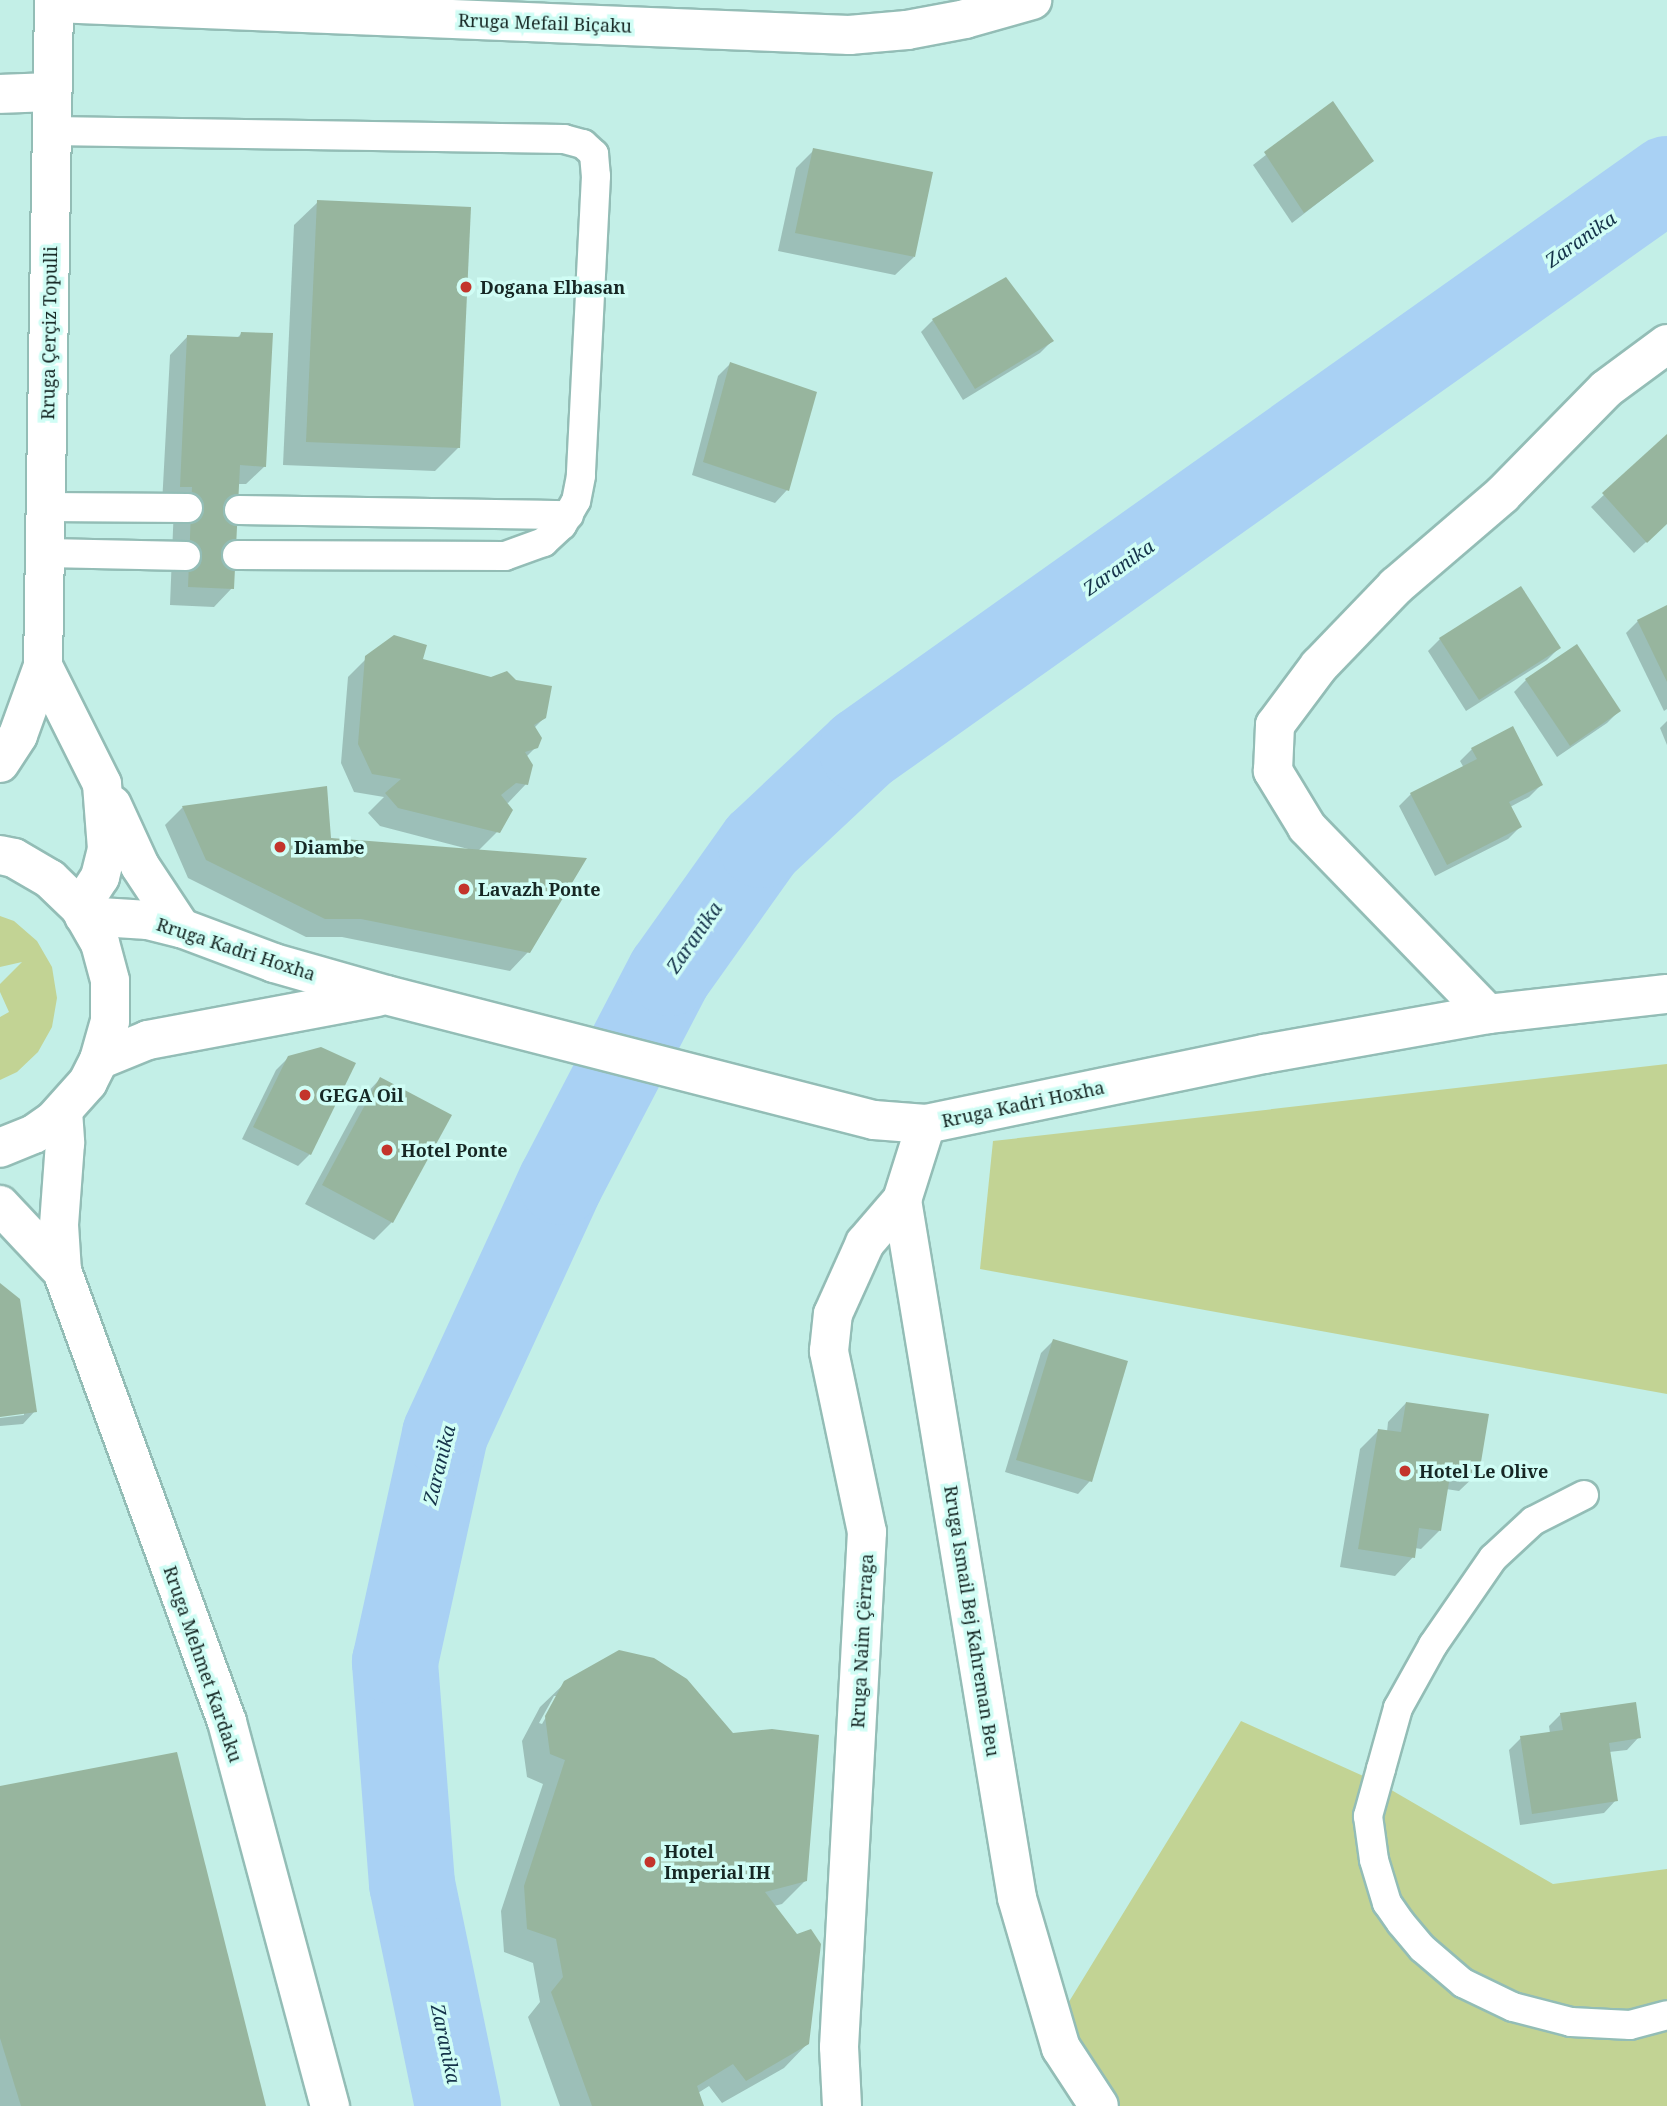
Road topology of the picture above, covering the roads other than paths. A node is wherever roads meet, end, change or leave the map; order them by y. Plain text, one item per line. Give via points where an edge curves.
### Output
1 (1032, 0) edge
2 (54, 1) edge
3 (52, 92) junction
4 (0, 94) edge
5 (52, 131) junction
6 (1667, 344) edge
7 (46, 507) junction
8 (188, 508) dead end
9 (239, 510) dead end
10 (569, 515) junction
11 (47, 553) junction
12 (237, 555) dead end
13 (186, 556) dead end
14 (43, 666) junction
15 (0, 763) edge
16 (102, 784) junction
17 (0, 855) edge
18 (82, 912) junction
19 (181, 928) junction
20 (1667, 994) edge
21 (386, 995) junction
22 (1488, 1014) junction
23 (99, 1060) junction
24 (63, 1111) junction
25 (926, 1124) junction
26 (0, 1148) edge
27 (902, 1200) junction
28 (0, 1205) edge
29 (61, 1271) junction
30 (1584, 1495) dead end
31 (1667, 2015) edge
32 (330, 2106) edge
33 (842, 2106) edge
34 (1099, 2106) edge

1 - 2 main road, Rruga Mefail Biçaku via 907,30 849,35
2 - 3 main road, Rruga Çerçiz Topulli
3 - 4 main road
3 - 5 main road, Rruga Çerçiz Topulli
5 - 7 main road, Rruga Çerçiz Topulli
5 - 10 lane via 564,139 583,144 594,154 596,176 581,476
6 - 22 main road via 1606,389 1502,495 1396,586 1319,666 1275,725 1273,771 1307,828
7 - 8 lane
7 - 11 main road, Rruga Çerçiz Topulli
9 - 10 lane
10 - 12 lane via 544,542 505,556
11 - 13 lane
11 - 14 main road, Rruga Çerçiz Topulli
14 - 15 main road via 18,735
14 - 16 main road
16 - 18 main road via 107,849 100,877
16 - 19 main road via 140,866
17 - 18 main road via 50,878
18 - 19 main road, Rruga Kadri Hoxha
18 - 23 main road via 100,943 110,981 110,1021
19 - 21 main road, Rruga Kadri Hoxha via 274,963
20 - 22 main road, Rruga Kadri Hoxha
21 - 23 main road, Rruga Kadri Hoxha via 148,1040
21 - 25 main road, Rruga Kadri Hoxha via 874,1120
22 - 25 main road, Rruga Kadri Hoxha via 1264,1054
23 - 24 main road via 88,1082
24 - 26 main road via 34,1134
24 - 29 main road, Rruga Mehmet Kardaku
25 - 27 main road, Rruga Ismail Bej Kahreman Beu
27 - 33 main road, Rruga Naim Çërraga via 865,1243 833,1314 829,1351 867,1532 839,2047
27 - 34 main road, Rruga Ismail Bej Kahreman Beu via 1017,1898 1061,2048
28 - 29 main road, Rruga Mehmet Kardaku
29 - 32 main road, Rruga Mehmet Kardaku via 227,1722
30 - 31 lane via 1533,1521 1493,1558 1433,1645 1398,1707 1368,1816 1374,1860 1387,1903 1401,1923 1463,1983 1513,2007 1572,2022 1630,2025

